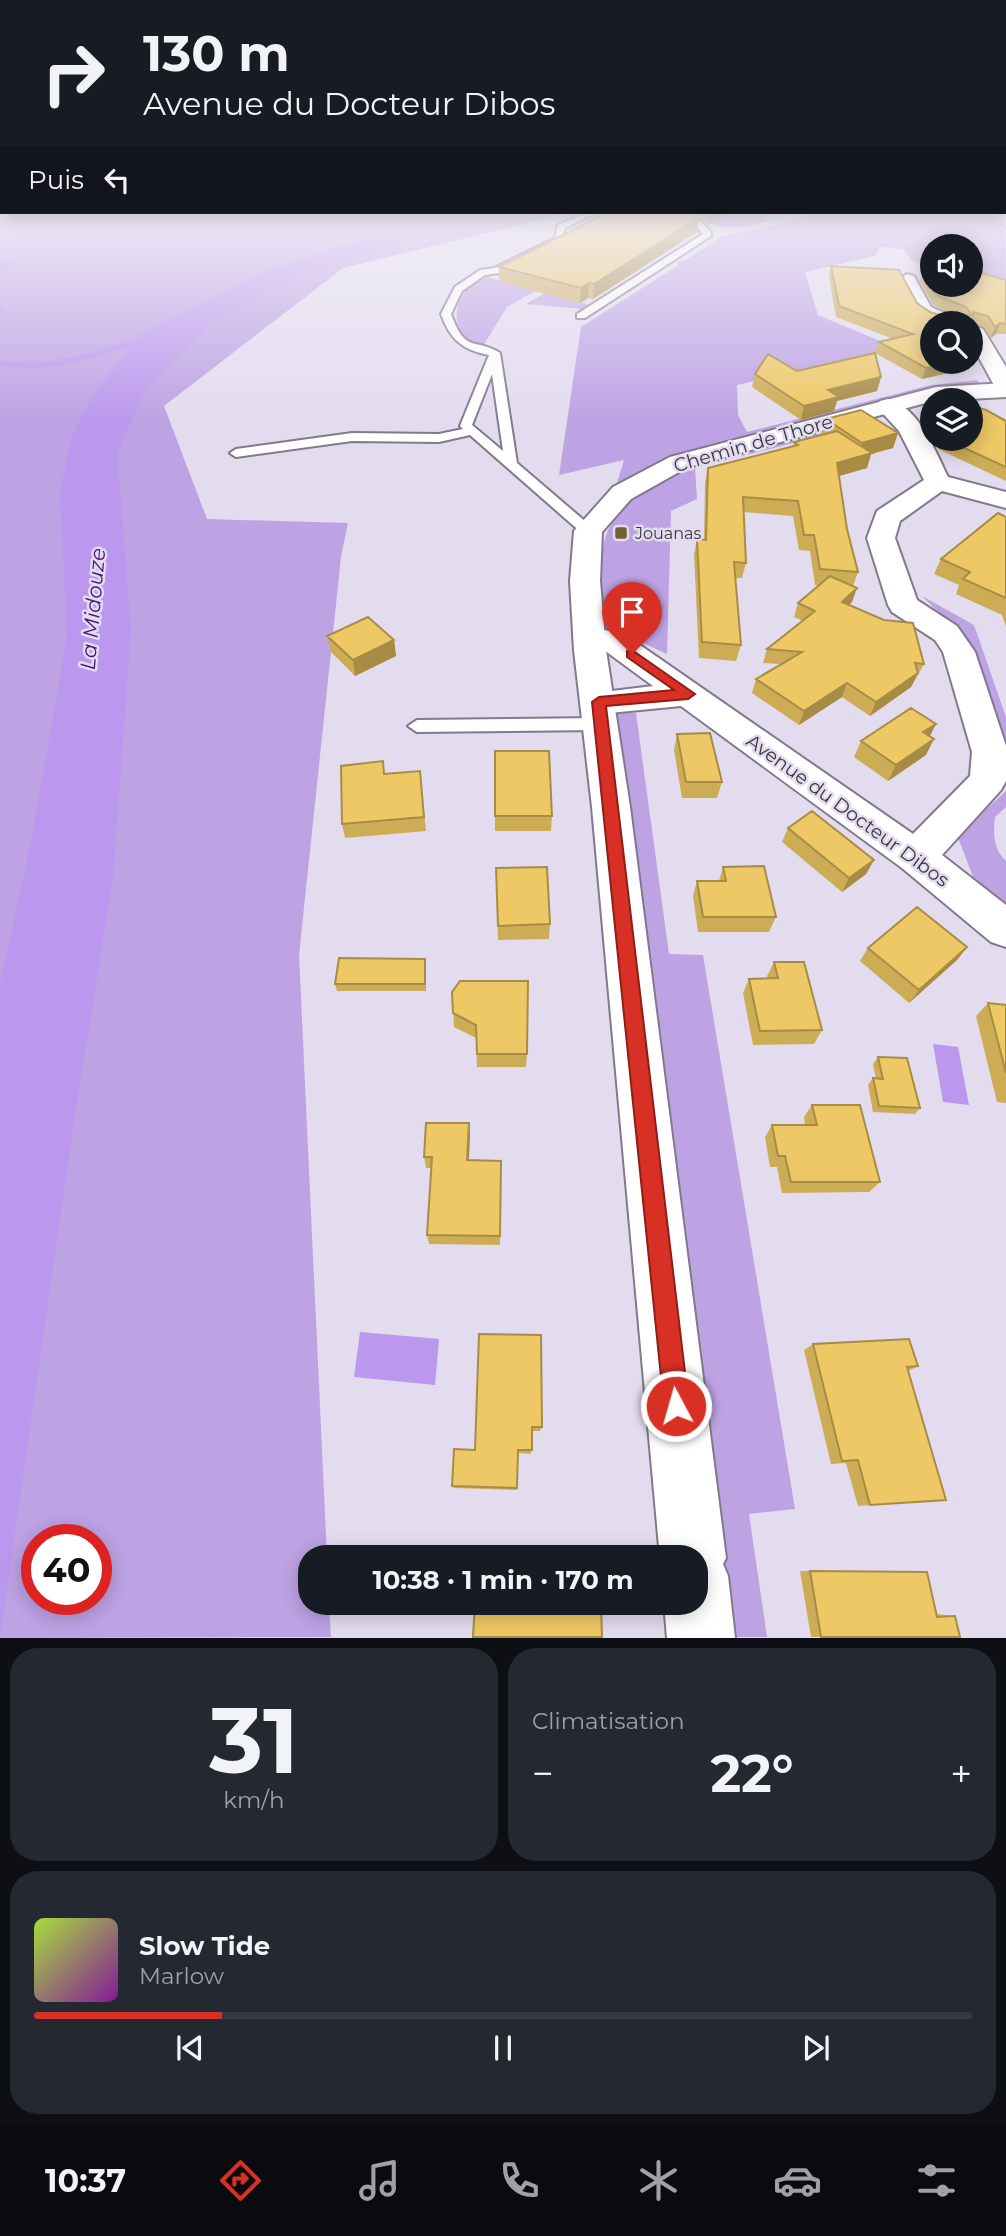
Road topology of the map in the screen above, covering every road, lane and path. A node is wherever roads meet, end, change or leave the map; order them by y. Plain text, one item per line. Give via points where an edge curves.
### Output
1 (501, 268) edge
2 (655, 268) edge
3 (907, 280) edge
4 (923, 311) edge
5 (581, 316) dead end
6 (983, 346) edge
7 (495, 353) junction
8 (1006, 389) edge
9 (888, 406) junction
10 (473, 431) junction
11 (236, 453) dead end
12 (511, 463) junction
13 (938, 482) junction
14 (1006, 500) edge
15 (588, 531) junction
16 (589, 637) junction
17 (688, 694) junction
18 (600, 713) junction
19 (416, 726) dead end
20 (916, 857) junction
21 (1006, 929) edge
22 (692, 1545) edge
23 (699, 1615) edge
24 (701, 1637) edge

1 - 7 lane via 483,272 458,289 446,314 452,332 471,350
2 - 5 lane
3 - 4 street
6 - 8 street
7 - 10 lane via 466,426
7 - 12 lane
8 - 9 street, Chemin de Thore via 936,394
9 - 13 street via 910,430
9 - 15 street, Chemin de Thore via 679,462 622,493
10 - 11 lane via 439,438 352,437
10 - 12 lane
12 - 15 lane
13 - 14 street
13 - 20 street via 887,517 881,538 903,605 946,633 959,652 990,752 988,780
15 - 16 street
16 - 17 street, Avenue du Docteur Dibos via 613,641
16 - 18 street
17 - 18 street
17 - 20 street, Avenue du Docteur Dibos
18 - 19 lane
18 - 22 street
20 - 21 street, Avenue du Docteur Dibos
23 - 24 street

